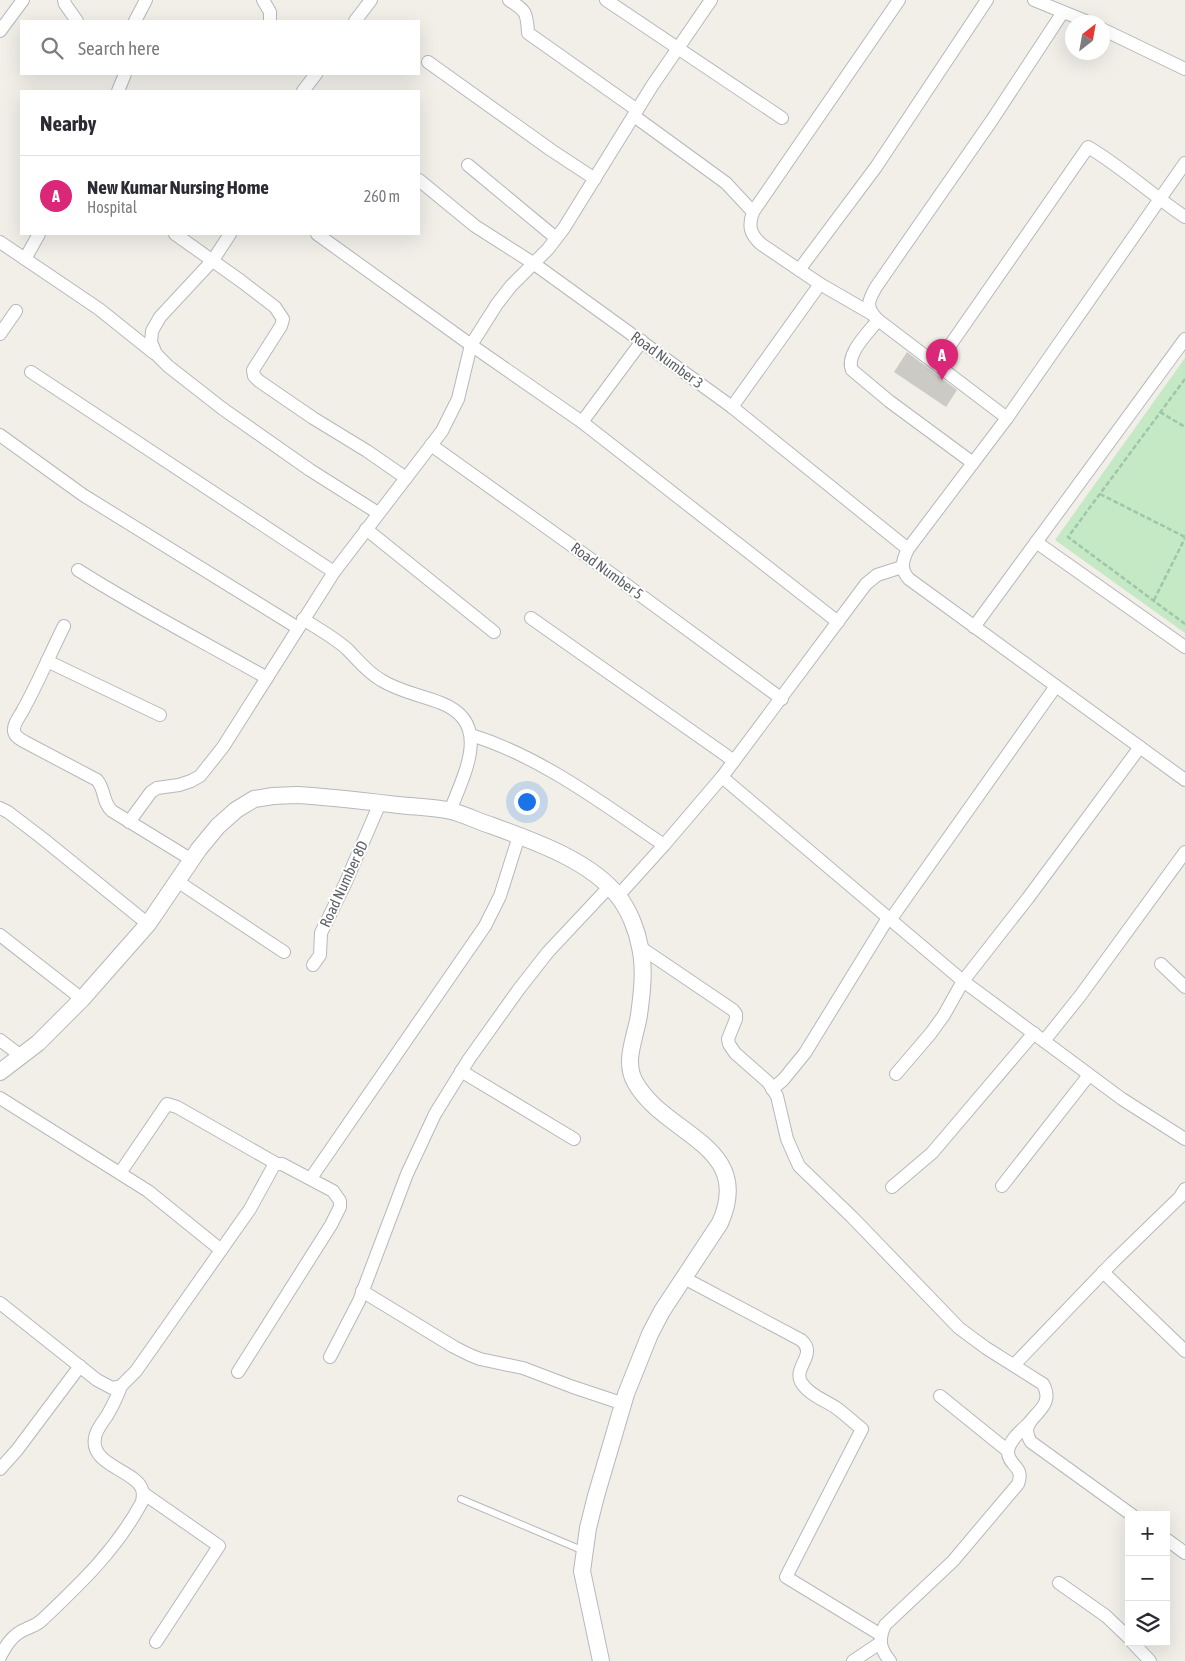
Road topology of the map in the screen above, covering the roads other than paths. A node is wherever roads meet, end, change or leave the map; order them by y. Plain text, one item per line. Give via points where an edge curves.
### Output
1 (24, 0) edge
2 (64, 0) edge
3 (146, 0) edge
4 (264, 0) edge
5 (371, 0) edge
6 (509, 0) edge
7 (606, 0) edge
8 (711, 0) edge
9 (899, 0) edge
10 (987, 0) edge
11 (1034, 0) edge
12 (1063, 12) junction
13 (1070, 15) edge
14 (76, 20) edge
15 (136, 20) edge
16 (270, 20) edge
17 (356, 20) edge
18 (0, 31) edge
19 (1110, 33) edge
20 (678, 48) junction
21 (428, 62) dead end
22 (1185, 69) edge
23 (125, 75) edge
24 (118, 90) edge
25 (636, 113) junction
26 (782, 118) dead end
27 (1185, 162) edge
28 (468, 165) dead end
29 (595, 180) junction
30 (420, 181) edge
31 (1158, 199) junction
32 (753, 212) junction
33 (1185, 217) edge
34 (38, 235) edge
35 (176, 235) edge
36 (229, 235) edge
37 (318, 235) edge
38 (556, 238) junction
39 (0, 242) edge
40 (25, 259) junction
41 (214, 260) junction
42 (533, 263) junction
43 (799, 270) junction
44 (820, 284) junction
45 (16, 311) dead end
46 (875, 317) junction
47 (0, 334) edge
48 (1185, 339) edge
49 (642, 341) junction
50 (472, 345) junction
51 (156, 354) junction
52 (937, 364) junction
53 (31, 372) dead end
54 (732, 408) junction
55 (1007, 418) junction
56 (582, 422) junction
57 (0, 435) edge
58 (431, 445) junction
59 (973, 463) junction
60 (406, 478) junction
61 (378, 513) junction
62 (366, 529) junction
63 (1036, 542) junction
64 (908, 549) junction
65 (902, 567) junction
66 (78, 570) dead end
67 (334, 572) junction
68 (531, 618) dead end
69 (838, 622) junction
70 (300, 623) junction
71 (64, 626) dead end
72 (974, 627) junction
73 (494, 632) dead end
74 (1185, 647) edge
75 (47, 661) junction
76 (267, 678) junction
77 (1056, 686) junction
78 (782, 699) junction
79 (160, 715) dead end
80 (471, 736) junction
81 (1140, 747) junction
82 (734, 761) junction
83 (722, 777) junction
84 (1185, 780) edge
85 (380, 803) junction
86 (0, 808) edge
87 (450, 811) junction
88 (129, 822) junction
89 (520, 836) junction
90 (664, 845) junction
91 (1185, 852) edge
92 (192, 860) junction
93 (177, 881) junction
94 (613, 891) junction
95 (888, 918) junction
96 (148, 924) junction
97 (0, 935) edge
98 (640, 947) junction
99 (284, 952) dead end
100 (1161, 964) dead end
101 (313, 965) dead end
102 (962, 981) junction
103 (1185, 987) edge
104 (82, 999) junction
105 (1039, 1037) junction
106 (0, 1040) edge
107 (21, 1056) junction
108 (461, 1071) junction
109 (0, 1072) edge
110 (896, 1074) dead end
111 (1089, 1075) junction
112 (772, 1089) junction
113 (0, 1098) edge
114 (574, 1139) dead end
115 (1185, 1139) edge
116 (277, 1164) junction
117 (120, 1173) junction
118 (311, 1178) junction
119 (1002, 1186) dead end
120 (892, 1187) dead end
121 (1185, 1189) edge
122 (221, 1250) junction
123 (1103, 1272) junction
124 (684, 1278) junction
125 (362, 1291) junction
126 (0, 1303) edge
127 (1185, 1351) edge
128 (330, 1357) dead end
129 (1014, 1364) junction
130 (80, 1366) junction
131 (238, 1372) dead end
132 (121, 1386) junction
133 (940, 1396) dead end
134 (624, 1404) junction
135 (1029, 1423) junction
136 (1008, 1451) junction
137 (0, 1469) edge
138 (143, 1493) junction
139 (461, 1499) dead end
140 (1126, 1511) edge
141 (1170, 1542) edge
142 (584, 1551) junction
143 (1185, 1553) edge
144 (1059, 1583) dead end
145 (1125, 1634) edge
146 (880, 1639) junction
147 (156, 1642) dead end
148 (1136, 1646) edge
149 (0, 1657) edge
150 (601, 1661) edge
151 (853, 1661) edge
152 (890, 1661) edge
153 (1150, 1661) edge

1 - 18 street
2 - 14 street
3 - 15 street
4 - 16 street
5 - 17 street
6 - 25 street via 525,10 528,33
7 - 20 street
8 - 20 street
9 - 32 street
10 - 43 street via 882,159
11 - 12 street
12 - 13 street
12 - 46 street via 876,287 869,305
19 - 22 street
20 - 25 street
20 - 26 street
21 - 29 street
23 - 24 street
25 - 29 street
25 - 32 street via 726,183
27 - 31 street
28 - 38 street
29 - 38 street
30 - 42 street, Road Number 3 via 475,226
31 - 33 street
31 - 52 street via 1109,159 1088,147
31 - 55 street
32 - 43 street via 750,229 754,237
34 - 40 street
35 - 41 street
36 - 41 street
37 - 50 street
38 - 42 street
39 - 40 street
40 - 51 street via 99,309
41 - 51 street via 160,317 152,331 151,342
41 - 60 street via 281,313 281,326 253,370 258,381
42 - 49 street, Road Number 3
42 - 50 street via 497,304
43 - 44 street
44 - 46 street
44 - 54 street
45 - 47 street
46 - 52 street
46 - 59 street via 850,359 852,370
48 - 63 street
49 - 54 street, Road Number 3
49 - 56 street
50 - 56 street
50 - 58 street via 458,399 451,416
51 - 61 street via 223,409
52 - 55 street
53 - 67 street
54 - 64 street, Road Number 3
55 - 59 street
56 - 69 street
57 - 70 street via 83,495
58 - 60 street
58 - 78 street, Road Number 5
59 - 64 street
60 - 61 street
61 - 62 street
62 - 67 street
62 - 73 street
63 - 72 street
63 - 74 street
64 - 65 street
65 - 69 street via 877,575 866,584
65 - 72 street via 909,579
66 - 76 street
67 - 70 street
68 - 82 street
69 - 78 street
70 - 76 street
70 - 80 street via 334,638 371,673 395,688 454,709 469,725
71 - 75 street
72 - 77 street
75 - 79 street
75 - 88 street via 14,733 17,738 97,780 103,786 107,807
76 - 88 street via 223,747 200,776 179,785 157,788
77 - 81 street
77 - 95 street
78 - 82 street
80 - 87 street via 466,770
80 - 90 street via 491,741 530,759
81 - 84 street
81 - 102 street
82 - 83 street
83 - 90 street
83 - 95 street
85 - 87 street
85 - 92 street via 297,795 254,799 218,826
85 - 101 street, Road Number 8D via 321,933 320,955
86 - 96 street
87 - 89 street
88 - 92 street
89 - 94 street via 554,850 588,870
89 - 118 street via 500,896 485,926
90 - 94 street
91 - 105 street via 1080,996
92 - 93 street
93 - 96 street
93 - 99 street
94 - 98 street via 630,915
94 - 108 street via 548,952
95 - 102 street
95 - 112 street via 805,1053
96 - 104 street
97 - 104 street
98 - 112 street via 736,1014 728,1044
98 - 124 street via 643,975 630,1067 634,1080 644,1096 718,1160 729,1188 727,1207 720,1222
100 - 103 street
102 - 105 street
102 - 110 street via 940,1021
104 - 107 street
105 - 111 street
105 - 120 street via 932,1153
106 - 107 street
107 - 109 street
108 - 114 street
108 - 125 street via 419,1145
111 - 115 street
111 - 119 street
112 - 129 street via 799,1166 959,1328
113 - 117 street
116 - 117 street via 167,1104
116 - 118 street via 286,1165
116 - 122 street
117 - 122 street via 161,1201
118 - 131 street via 338,1196 340,1207
121 - 123 street
122 - 132 street via 136,1371
123 - 127 street
123 - 129 street
124 - 134 street via 650,1334
124 - 146 street via 806,1344 806,1358 799,1377 802,1384 862,1429 786,1577
125 - 128 street
125 - 134 street via 470,1355 523,1368
126 - 130 street
129 - 135 street via 1043,1384 1047,1392 1045,1404
130 - 132 street via 104,1385 112,1388
130 - 137 street
132 - 138 street via 97,1431 95,1447 108,1462 140,1485
133 - 136 street
134 - 142 street via 596,1496
135 - 136 street via 1016,1436
135 - 140 street via 1027,1435 1039,1448
136 - 146 street via 1019,1471 1018,1484 966,1546 885,1625
138 - 147 street via 219,1546
138 - 149 street via 136,1514 99,1565 36,1626 8,1642
139 - 142 lane
141 - 143 street
142 - 150 street via 582,1571
144 - 145 street via 1106,1616
146 - 151 street
146 - 152 street via 883,1652
148 - 153 street

